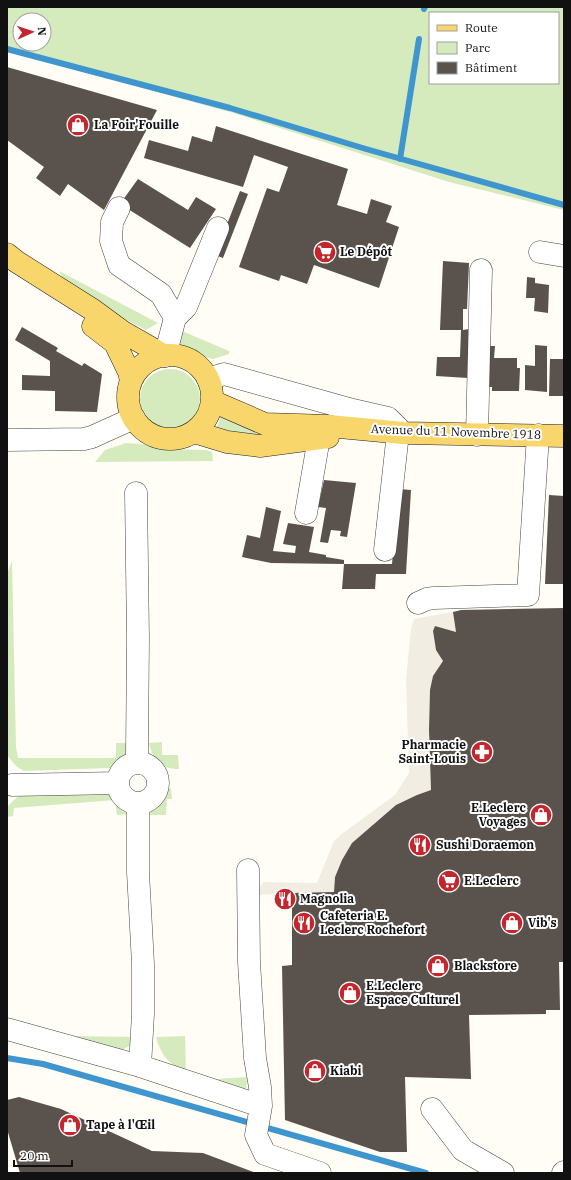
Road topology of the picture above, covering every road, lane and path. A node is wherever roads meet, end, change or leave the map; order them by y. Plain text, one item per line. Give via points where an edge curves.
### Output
1 (119, 208) dead end
2 (218, 228) dead end
3 (540, 252) dead end
4 (7, 254) edge
5 (564, 256) edge
6 (481, 270) dead end
7 (7, 273) edge
8 (176, 318) junction
9 (165, 356) junction
10 (208, 379) junction
11 (131, 381) junction
12 (212, 401) junction
13 (134, 418) junction
14 (349, 428) junction
15 (194, 432) junction
16 (401, 433) junction
17 (477, 435) junction
18 (538, 435) junction
19 (564, 436) edge
20 (319, 438) junction
21 (7, 440) edge
22 (136, 493) dead end
23 (306, 513) dead end
24 (385, 550) dead end
25 (418, 603) dead end
26 (138, 762) junction
27 (118, 783) junction
28 (9, 785) edge
29 (138, 803) junction
30 (248, 870) dead end
31 (7, 1029) edge
32 (140, 1066) junction
33 (432, 1109) dead end
34 (259, 1119) junction
35 (320, 1173) edge
36 (503, 1173) edge

1 - 8 street via 112,222 111,240 119,265 160,294
2 - 8 street via 186,306
3 - 5 street
4 - 9 main road via 122,332
6 - 17 street
7 - 11 main road via 90,324 115,343
8 - 9 street
9 - 10 main road via 178,356 190,360
9 - 11 main road via 151,360 139,369
10 - 12 main road
10 - 16 street via 224,374 388,418
11 - 13 main road via 128,394
12 - 14 main road, Avenue du 11 Novembre 1918 via 265,424
12 - 15 main road via 209,413
13 - 15 main road via 142,429 161,438 181,438
13 - 21 street via 84,439
14 - 16 main road, Avenue du 11 Novembre 1918
14 - 20 main road via 329,437
15 - 20 main road via 227,442 260,446
16 - 17 main road, Avenue du 11 Novembre 1918
16 - 24 street
17 - 18 main road, Avenue du 11 Novembre 1918
18 - 19 main road, Avenue du 11 Novembre 1918
18 - 25 street via 528,595 434,598
20 - 23 street
22 - 26 street
26 - 27 street via 132,763 122,771
26 - 29 street via 150,766 157,776 158,783 150,799
27 - 28 street
27 - 29 street via 126,799
29 - 32 street via 138,872 143,964
30 - 34 street via 249,962 255,1058 260,1087
31 - 32 street
32 - 34 street
33 - 36 street via 463,1150
34 - 35 street via 265,1154

